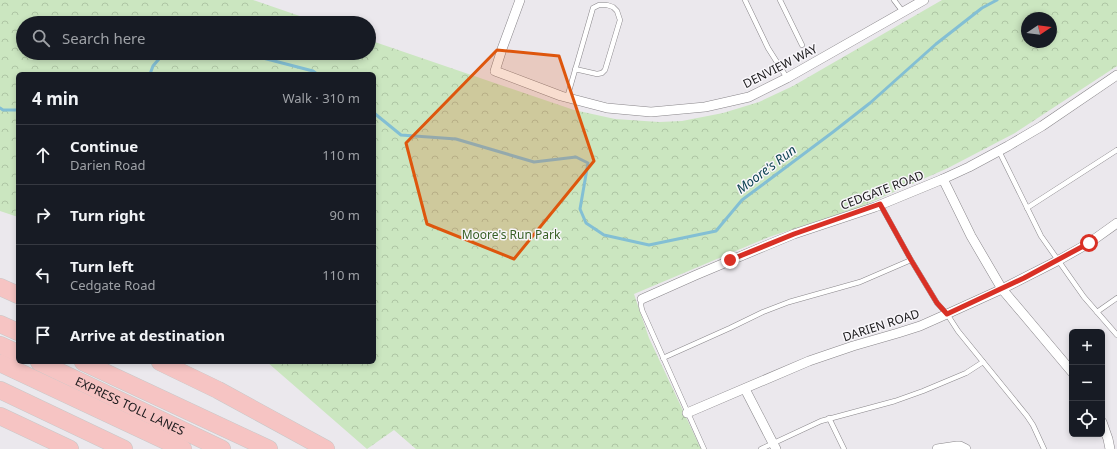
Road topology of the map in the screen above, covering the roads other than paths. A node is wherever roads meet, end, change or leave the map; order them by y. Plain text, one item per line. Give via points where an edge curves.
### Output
1 (520, 0) edge
2 (745, 0) edge
3 (780, 0) edge
4 (894, 0) edge
5 (924, 0) edge
6 (903, 12) junction
7 (802, 45) dead end
8 (575, 69) junction
9 (1117, 75) edge
10 (787, 78) junction
11 (567, 98) junction
12 (1117, 150) edge
13 (999, 151) junction
14 (943, 179) junction
15 (880, 204) junction
16 (1027, 208) junction
17 (1117, 223) edge
18 (911, 260) junction
19 (1059, 260) junction
20 (0, 287) edge
21 (1002, 289) junction
22 (16, 294) edge
23 (1117, 298) edge
24 (642, 299) joint
25 (1097, 312) junction
26 (947, 314) junction
27 (0, 324) edge
28 (16, 331) edge
29 (1117, 334) edge
30 (0, 345) edge
31 (16, 352) edge
32 (663, 358) junction
33 (983, 362) junction
34 (0, 363) edge
35 (43, 364) edge
36 (86, 364) edge
37 (164, 364) edge
38 (1069, 368) edge
39 (0, 374) edge
40 (745, 388) junction
41 (0, 390) edge
42 (687, 413) junction
43 (0, 416) edge
44 (829, 418) junction
45 (1105, 430) edge
46 (774, 446) edge
47 (963, 448) edge
48 (70, 449) edge
49 (124, 449) edge
50 (160, 449) edge
51 (182, 449) edge
52 (222, 449) edge
53 (269, 449) edge
54 (326, 449) edge
55 (704, 449) edge
56 (761, 449) edge
57 (844, 449) edge
58 (937, 449) edge
59 (1044, 449) edge
60 (1110, 449) edge

1 - 11 street, DENVIEW WAY via 496,71
2 - 10 lane via 768,48
3 - 7 lane
4 - 6 lane
5 - 6 street, DENVIEW WAY
6 - 10 street, DENVIEW WAY
8 - 8 lane via 593,8 599,5 613,7 617,10 620,20 605,70 596,74
8 - 11 lane
9 - 13 street, CEDGATE ROAD via 1042,126
10 - 11 street, DENVIEW WAY via 749,97 705,107 651,112 607,108
12 - 16 lane
13 - 14 street, CEDGATE ROAD
13 - 16 lane
14 - 15 street, CEDGATE ROAD
14 - 21 street via 971,236
15 - 18 lane
15 - 24 street, CEDGATE ROAD via 794,234
16 - 19 lane via 1041,236
17 - 19 street, DARIEN ROAD
18 - 26 lane via 937,303
18 - 32 lane via 860,282 763,312
19 - 21 street, DARIEN ROAD
19 - 25 lane
20 - 22 highway
21 - 26 street, DARIEN ROAD
21 - 38 street
23 - 25 lane
24 - 32 lane via 642,310
25 - 29 lane
26 - 33 lane
26 - 40 street, DARIEN ROAD via 906,331 809,361
27 - 28 highway
30 - 31 highway
32 - 42 lane
33 - 44 lane via 966,373 924,391
33 - 59 lane via 1027,416
34 - 51 highway, EXPRESS TOLL LANES
35 - 52 highway, EXPRESS TOLL LANES
36 - 53 highway
37 - 54 highway via 218,390
39 - 50 highway
40 - 42 street, DARIEN ROAD
40 - 46 street
41 - 49 highway
42 - 55 lane
43 - 48 highway
44 - 46 lane
44 - 57 lane
45 - 60 street
46 - 56 lane
47 - 58 street

